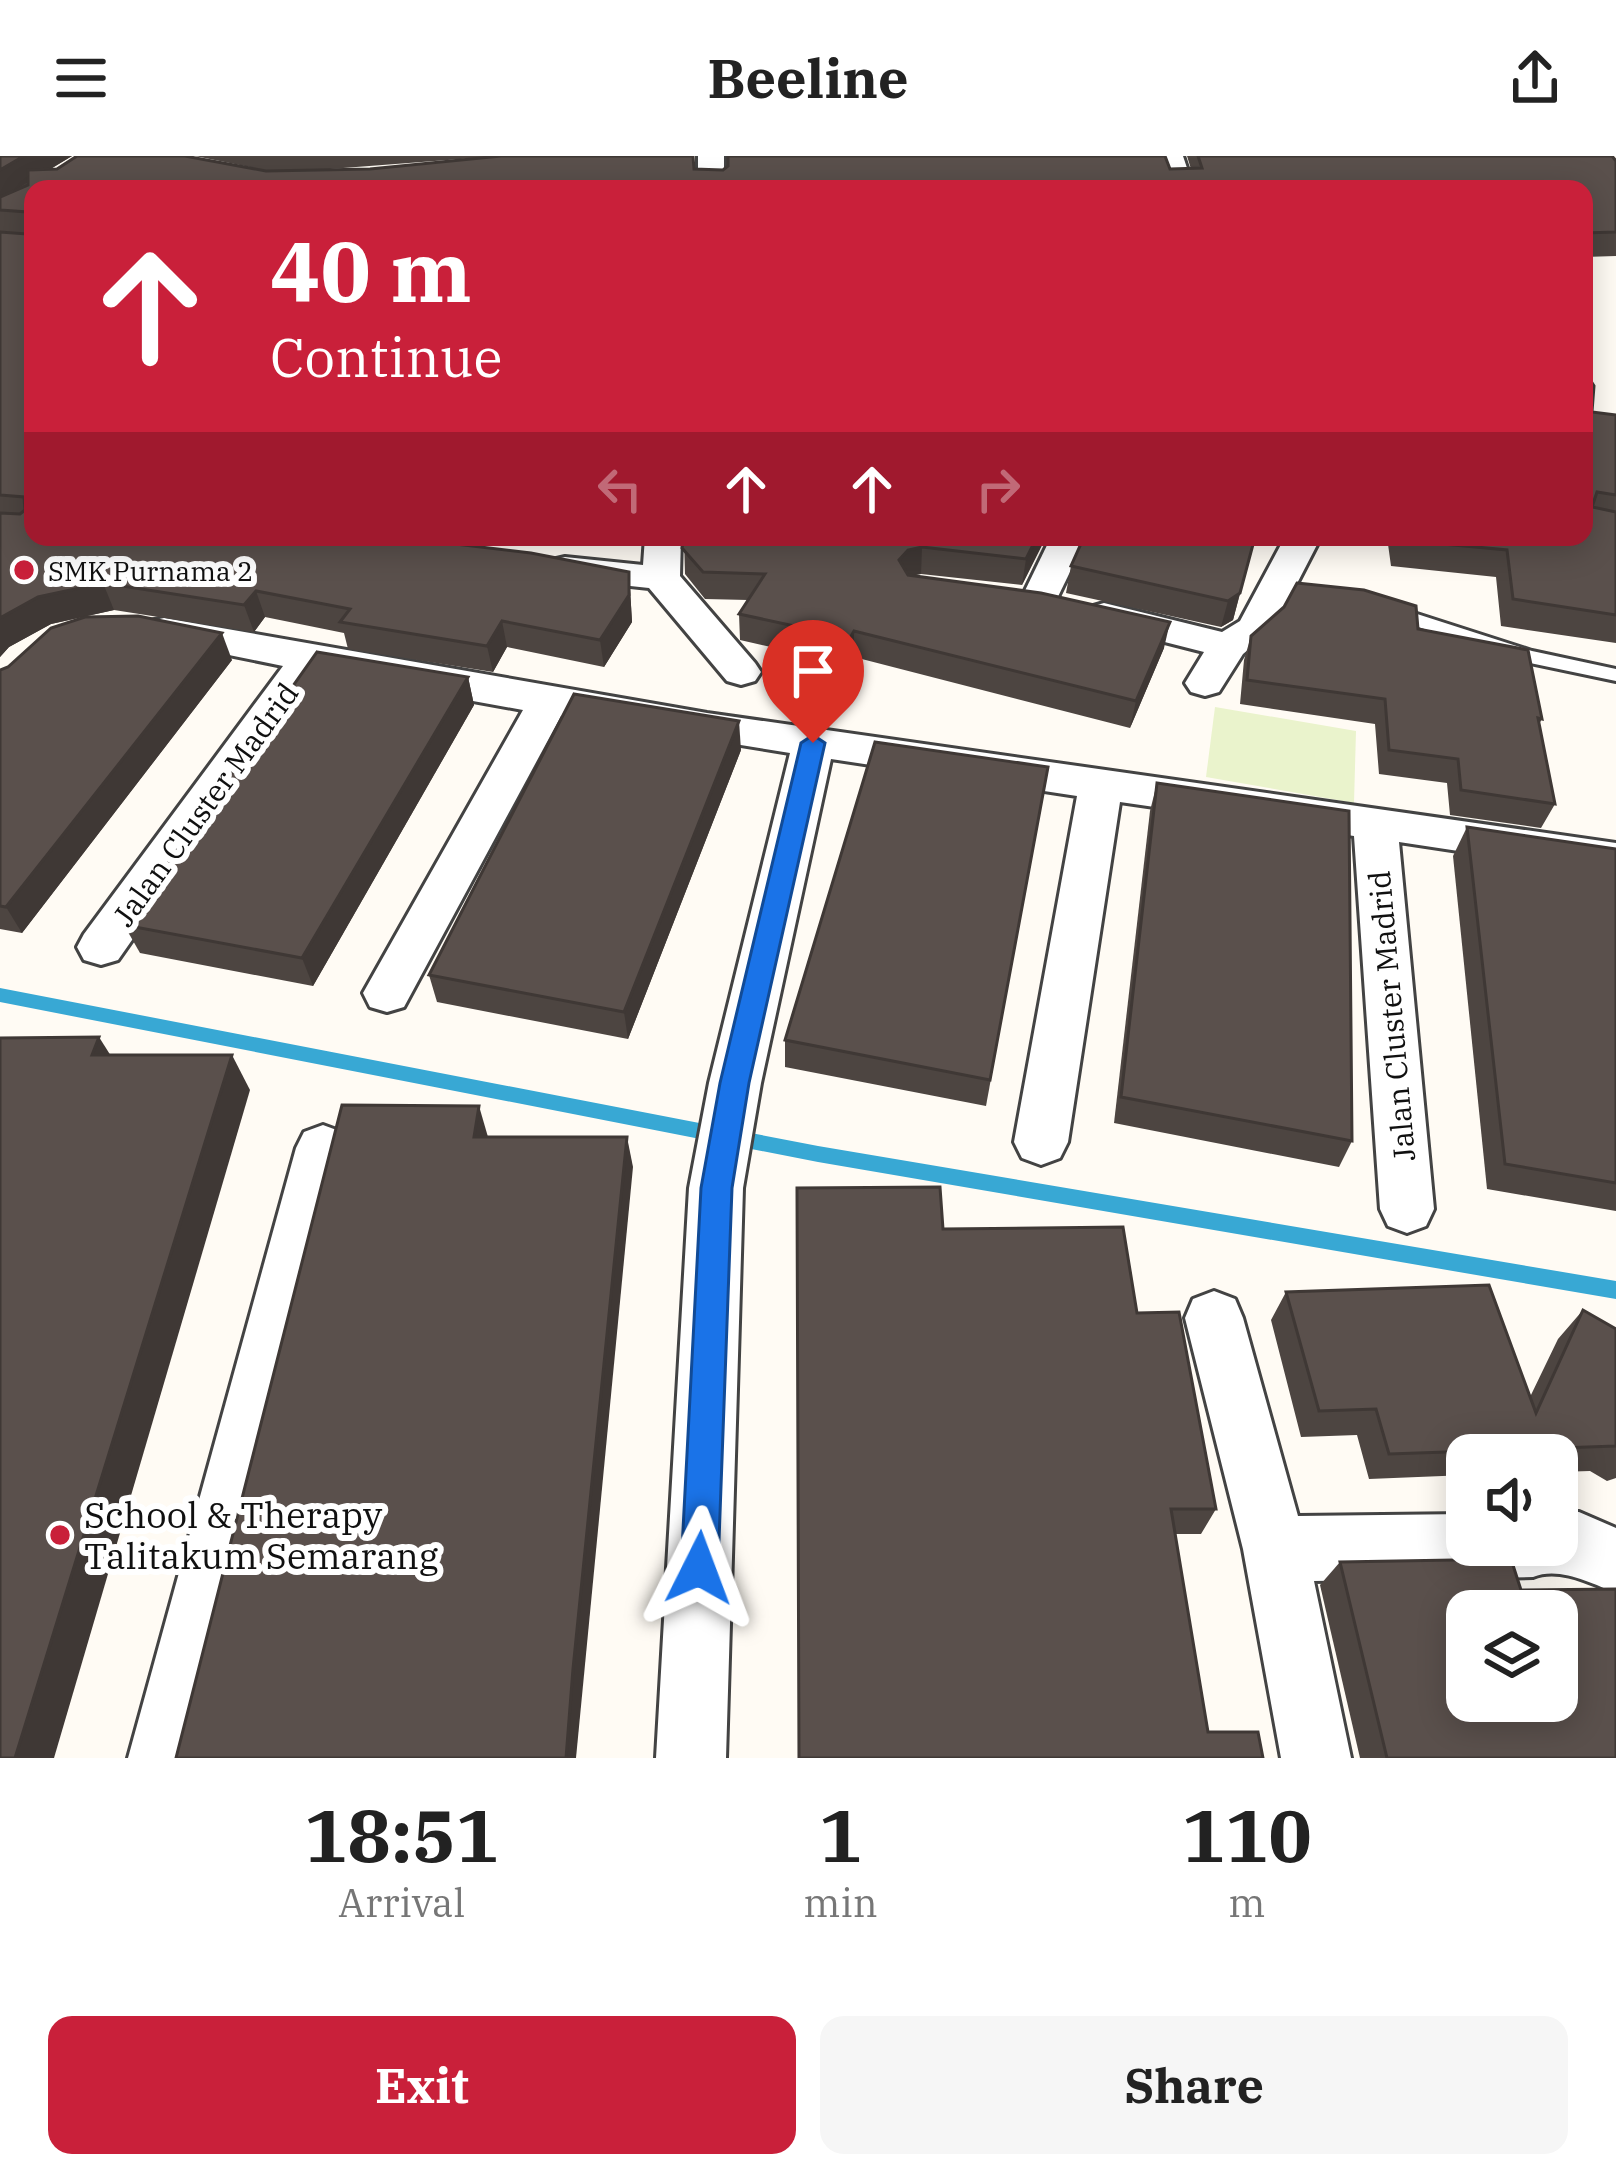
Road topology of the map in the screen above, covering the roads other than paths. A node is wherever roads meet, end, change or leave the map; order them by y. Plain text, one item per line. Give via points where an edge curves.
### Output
1 (663, 546) edge
2 (1062, 546) edge
3 (1301, 546) edge
4 (522, 563) edge
5 (661, 578) junction
6 (1366, 605) edge
7 (130, 627) edge
8 (1228, 646) junction
9 (308, 660) junction
10 (740, 672) dead end
11 (1616, 675) edge
12 (1205, 683) dead end
13 (549, 700) junction
14 (813, 743) junction
15 (1101, 783) junction
16 (1376, 822) junction
17 (1616, 859) edge
18 (101, 947) dead end
19 (386, 993) dead end
20 (1041, 1142) dead end
21 (323, 1148) dead end
22 (1407, 1209) dead end
23 (1214, 1318) dead end
24 (1578, 1544) edge
25 (1446, 1546) edge
26 (1275, 1549) junction
27 (1616, 1561) edge
28 (163, 1758) edge
29 (691, 1758) edge
30 (1316, 1758) edge

1 - 5 street
2 - 8 street via 1021,602
3 - 8 street via 1290,584 1255,628
4 - 5 street
5 - 10 street
6 - 11 lane via 1528,657
7 - 9 street
8 - 12 street
9 - 13 street
9 - 18 street, Jalan Cluster Madrid
13 - 14 street
13 - 19 street
14 - 15 street
14 - 29 street via 716,1188
15 - 16 street
15 - 20 street
16 - 17 street
16 - 22 street, Jalan Cluster Madrid
21 - 28 street
23 - 26 street
24 - 27 street
25 - 26 street
26 - 30 street

